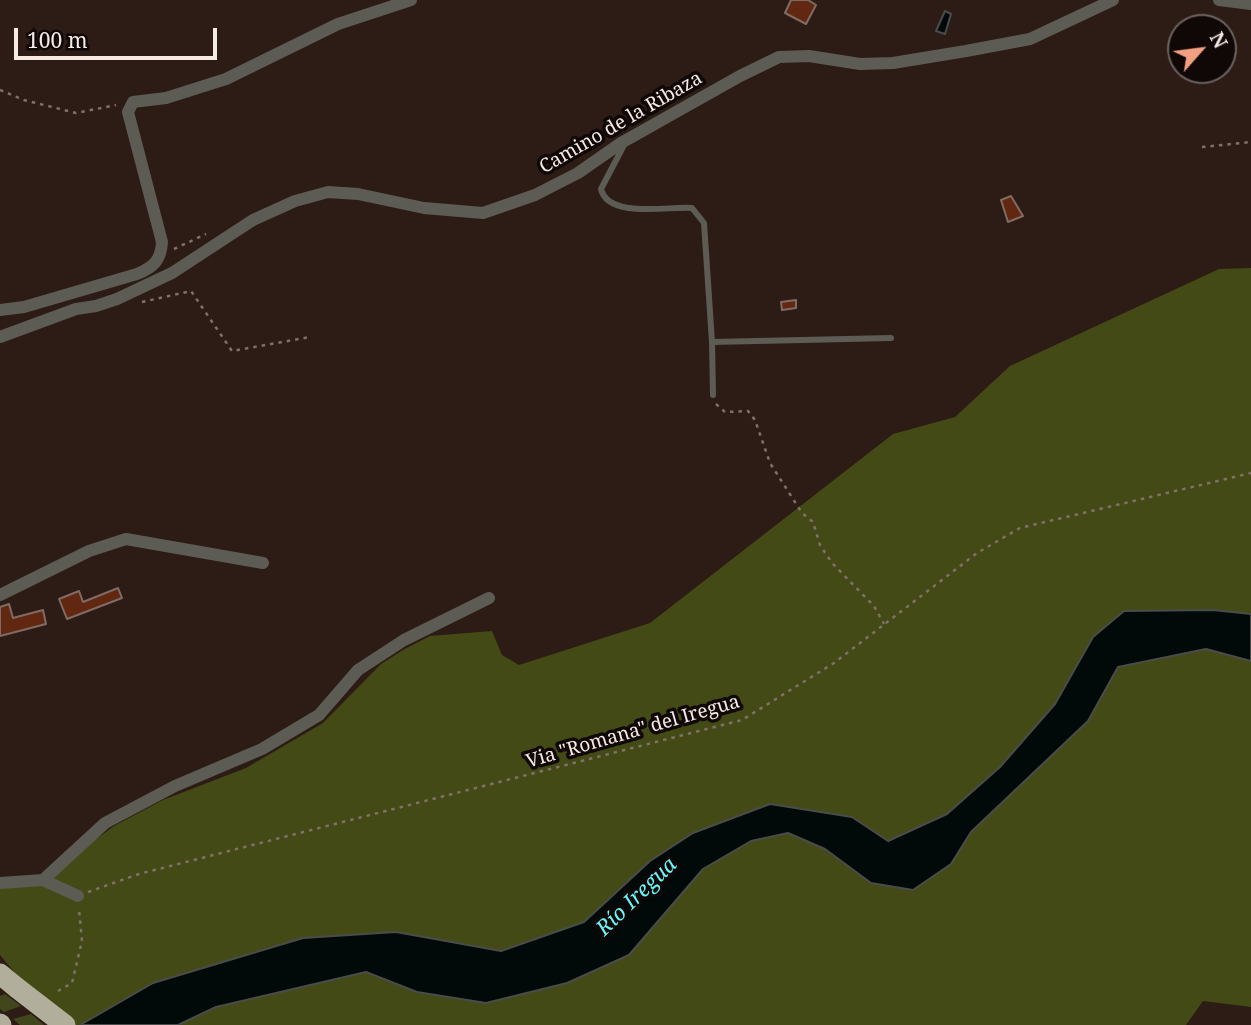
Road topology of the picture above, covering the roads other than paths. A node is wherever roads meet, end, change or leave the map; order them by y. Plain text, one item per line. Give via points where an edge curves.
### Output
1 (411, 0) edge
2 (1113, 0) edge
3 (1219, 0) edge
4 (1251, 4) edge
5 (627, 140) junction
6 (0, 310) edge
7 (0, 337) edge
8 (891, 338) dead end
9 (712, 342) junction
10 (713, 395) road end
11 (263, 563) dead end
12 (0, 595) edge
13 (489, 598) dead end
14 (43, 880) junction
15 (0, 883) edge
16 (78, 896) road end
17 (0, 974) edge
18 (65, 1025) edge

1 - 6 street via 338,24 226,79 166,98 133,102 128,112 162,242 161,256 152,268 137,274
2 - 5 street, Camino de la Ribaza via 1030,39 966,51 893,63 779,57
3 - 4 street
5 - 7 street, Camino de la Ribaza via 567,179 482,213 338,193 295,201 253,220 172,272 117,299
5 - 9 lane via 601,189 603,196 634,210 692,208 704,223
8 - 9 lane
9 - 10 lane
11 - 12 street via 126,539 89,551
13 - 14 street via 404,640 358,670 319,715 273,742 105,823
14 - 15 street
14 - 16 street
17 - 18 highway, bridge

